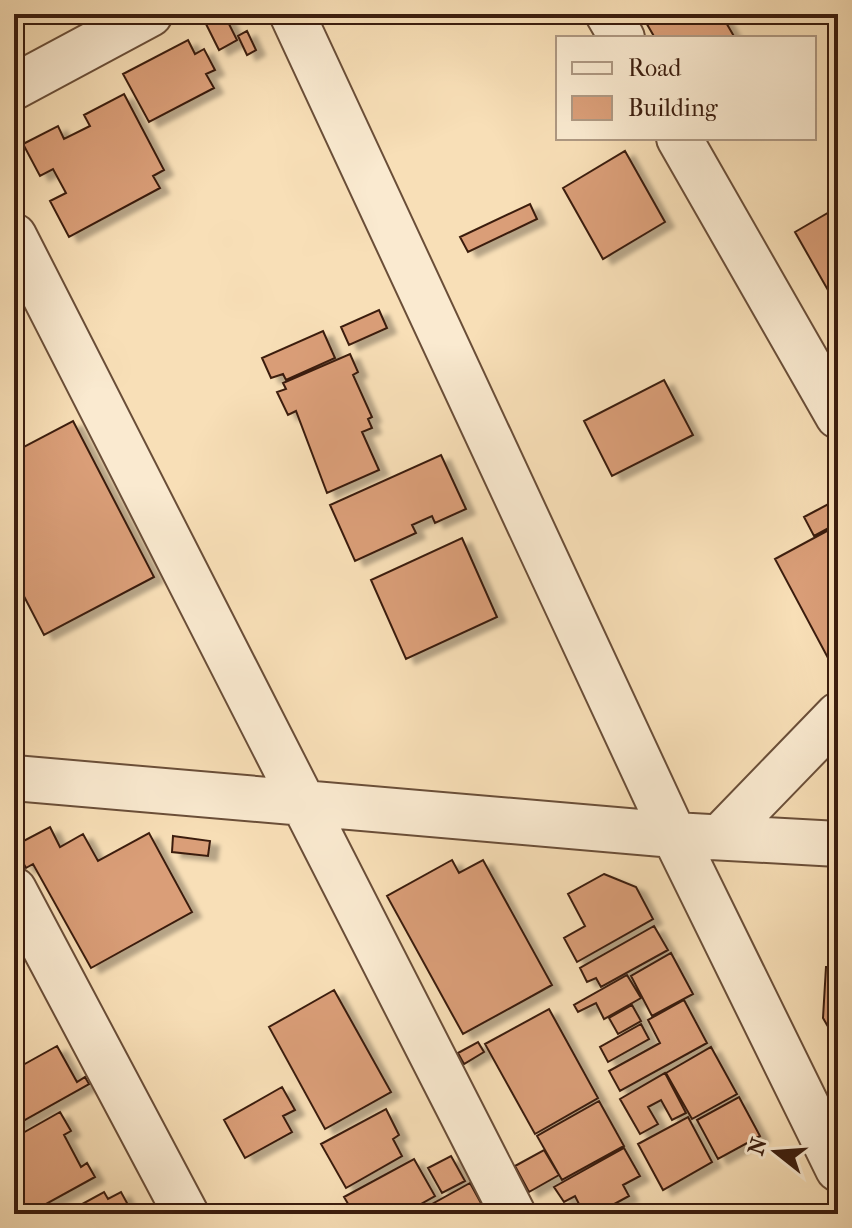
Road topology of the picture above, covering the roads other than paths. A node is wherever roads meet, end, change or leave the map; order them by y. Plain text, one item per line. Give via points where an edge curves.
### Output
1 (150, 14) edge
2 (292, 14) edge
3 (608, 14) edge
4 (621, 36) edge
5 (14, 87) edge
6 (680, 140) edge
7 (14, 236) edge
8 (838, 416) edge
9 (838, 715) edge
10 (14, 778) edge
11 (305, 804) junction
12 (674, 835) junction
13 (720, 837) junction
14 (838, 844) edge
15 (14, 890) edge
16 (838, 1169) edge
17 (186, 1214) edge
18 (513, 1214) edge

1 - 5 street
2 - 12 street
3 - 4 street
6 - 8 street
7 - 11 street
9 - 13 street
10 - 11 street
11 - 12 street
11 - 18 street
12 - 13 street
12 - 16 street
13 - 14 street
15 - 17 street

